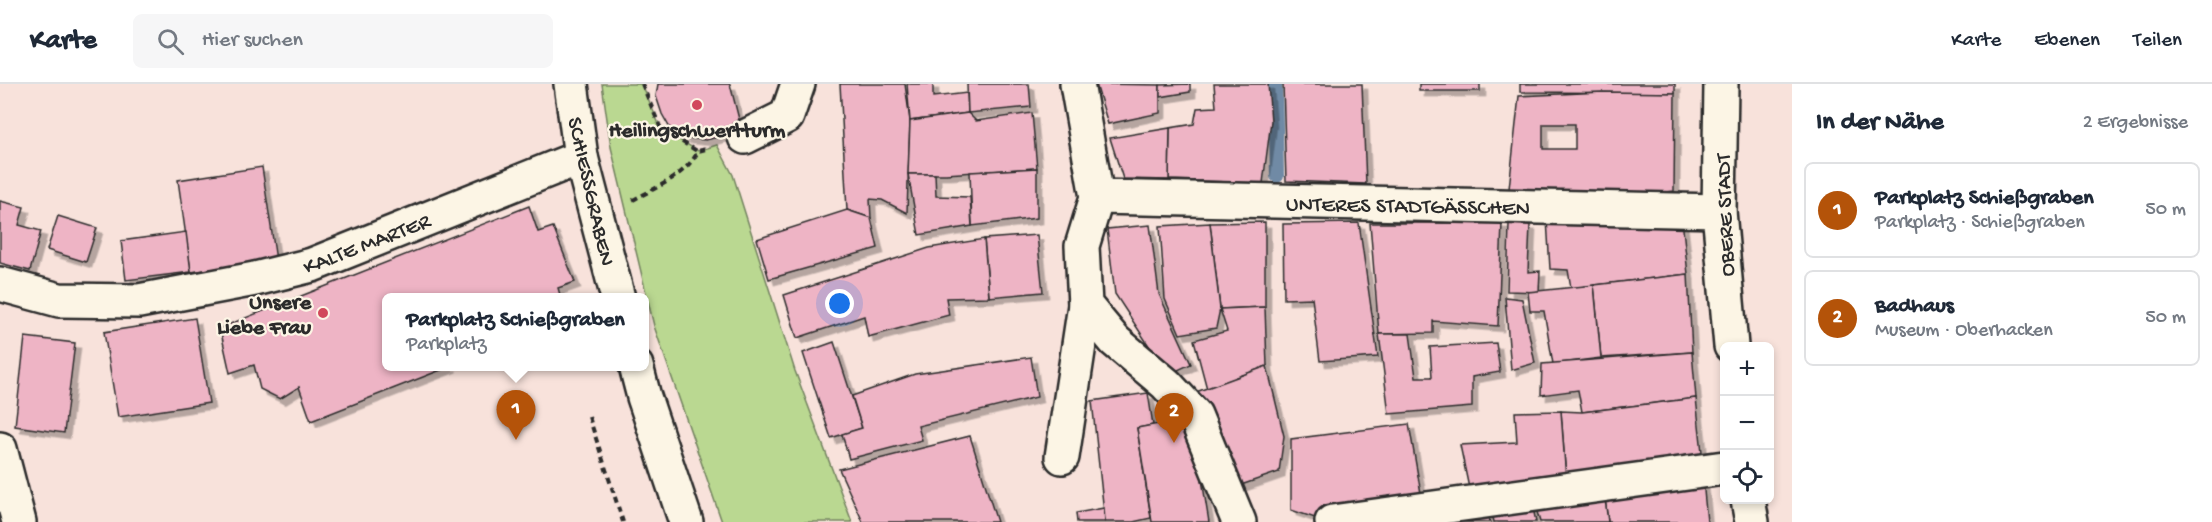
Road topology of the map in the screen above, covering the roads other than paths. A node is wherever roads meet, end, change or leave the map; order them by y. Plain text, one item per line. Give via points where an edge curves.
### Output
1 (571, 84) edge
2 (798, 84) edge
3 (1077, 84) edge
4 (1721, 84) edge
5 (745, 137) road end
6 (582, 157) junction
7 (1097, 197) junction
8 (1719, 211) junction
9 (0, 284) edge
10 (617, 293) edge
11 (1085, 305) junction
12 (1731, 342) edge
13 (637, 371) edge
14 (0, 449) edge
15 (1062, 457) dead end
16 (1720, 469) edge
17 (1749, 504) edge
18 (19, 522) edge
19 (686, 522) edge
20 (1239, 522) edge
21 (1332, 522) edge
22 (1752, 522) edge

1 - 6 street, SCHIESSGRABEN
2 - 5 street via 787,116
3 - 7 street
4 - 8 street, OBERE STADT
6 - 9 street, KALTE MARTER via 312,265 255,279 140,301 59,300
6 - 10 street, SCHIESSGRABEN
7 - 8 street, UNTERES STADTGÄSSCHEN
7 - 11 street via 1083,246
8 - 12 street, OBERE STADT
11 - 15 street
11 - 20 street via 1115,341 1166,384 1195,415
13 - 19 street
14 - 18 street
16 - 21 street
17 - 22 street

